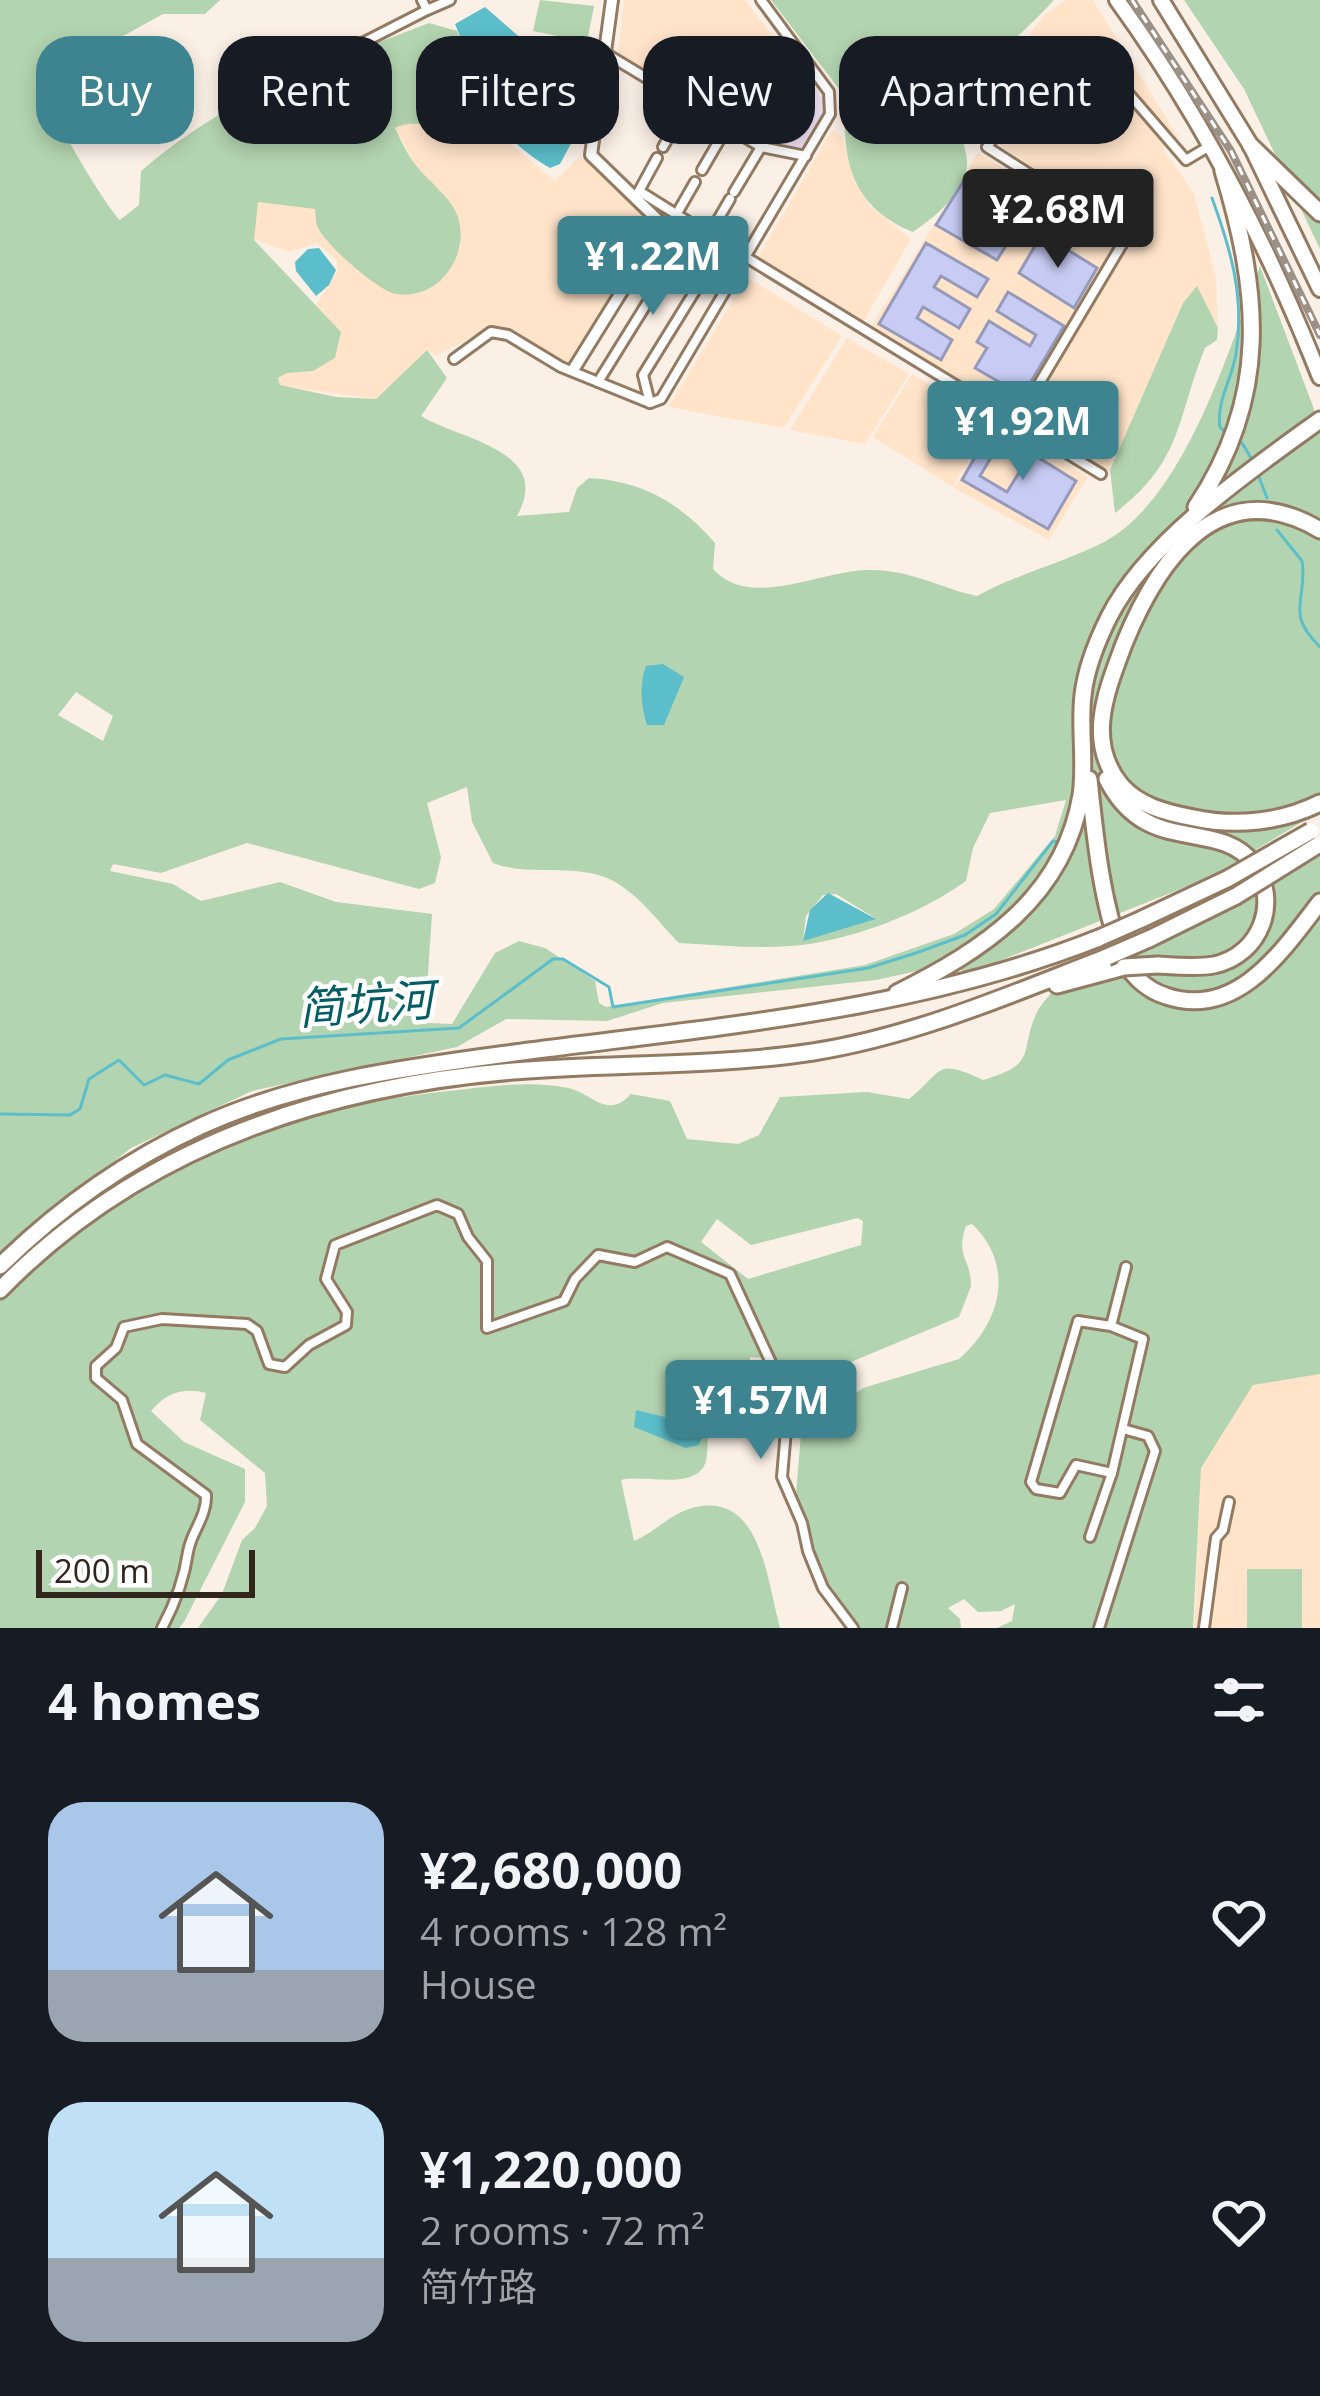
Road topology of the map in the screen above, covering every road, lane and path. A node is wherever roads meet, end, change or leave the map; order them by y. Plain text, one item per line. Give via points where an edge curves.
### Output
1 (450, 0) edge
2 (612, 0) edge
3 (761, 0) edge
4 (1118, 0) edge
5 (1161, 0) edge
6 (424, 5) edge
7 (368, 36) edge
8 (607, 36) edge
9 (593, 144) edge
10 (666, 144) edge
11 (717, 144) edge
12 (755, 144) edge
13 (1251, 146) junction
14 (664, 147) dead end
15 (1208, 147) junction
16 (761, 148) junction
17 (806, 156) junction
18 (657, 158) dead end
19 (702, 170) dead end
20 (1223, 171) junction
21 (695, 182) dead end
22 (1320, 213) edge
23 (676, 215) junction
24 (694, 226) junction
25 (712, 229) junction
26 (724, 244) junction
27 (746, 260) junction
28 (1320, 289) edge
29 (454, 359) dead end
30 (573, 370) junction
31 (1320, 377) edge
32 (598, 382) junction
33 (650, 403) junction
34 (1015, 424) junction
35 (1320, 424) edge
36 (1101, 474) dead end
37 (1233, 488) junction
38 (1320, 530) edge
39 (1177, 534) junction
40 (1168, 559) junction
41 (1102, 707) junction
42 (1083, 747) junction
43 (1320, 803) edge
44 (1317, 837) edge
45 (1320, 902) edge
46 (996, 1000) junction
47 (878, 1002) junction
48 (0, 1266) edge
49 (1126, 1267) dead end
50 (0, 1290) edge
51 (1111, 1326) junction
52 (1123, 1429) junction
53 (1112, 1473) junction
54 (1229, 1502) dead end
55 (1090, 1537) dead end
56 (902, 1588) dead end
57 (162, 1628) edge
58 (853, 1628) edge
59 (892, 1628) edge
60 (1099, 1628) edge
61 (1204, 1628) edge

1 - 6 street
2 - 8 street
3 - 17 street via 830,92 830,114
4 - 15 highway
5 - 13 highway
6 - 7 street
9 - 30 street via 591,155 663,225
10 - 14 street
11 - 19 street
12 - 16 street
13 - 22 highway
13 - 28 highway
15 - 20 highway
15 - 34 street via 1186,160 1104,64 1068,115 1026,91 1000,128 987,147 1127,236
16 - 17 street
16 - 25 street
17 - 27 street
18 - 23 street via 639,191
20 - 31 highway
20 - 39 highway via 1252,291 1249,377 1237,429
21 - 23 street
23 - 24 street
24 - 25 street
24 - 32 street
25 - 26 street
26 - 27 street
26 - 33 street via 643,375
27 - 33 street via 661,399
27 - 34 street
29 - 30 street via 491,332
30 - 32 street
32 - 33 street
34 - 36 street
35 - 37 highway
37 - 39 highway
37 - 40 highway
38 - 40 highway via 1252,509 1213,522
39 - 42 highway via 1121,598 1101,635 1082,698
40 - 41 highway via 1138,611
41 - 43 highway via 1111,769 1142,802 1237,823
41 - 46 highway, bridge via 1099,756 1123,806 1151,827 1245,855 1267,896 1260,930 1216,964 1124,967
42 - 45 highway via 1121,955 1151,989 1190,1002 1231,992 1262,973
42 - 47 highway via 1070,833 1032,900 974,953
44 - 46 highway, bridge via 1236,896
44 - 47 highway, bridge via 1100,938
46 - 50 highway via 820,1051 688,1066 516,1071 300,1108 146,1174 60,1232
47 - 48 highway via 408,1067 299,1091 202,1125 106,1179
49 - 51 street
51 - 52 street via 1143,1339
51 - 53 street via 1078,1321 1031,1483 1060,1493 1076,1465
52 - 53 street
52 - 60 street via 1148,1436 1155,1450
53 - 55 street
54 - 61 street
56 - 59 street
57 - 58 street via 186,1575 206,1495 137,1444 118,1396 95,1378 96,1366 124,1327 162,1318 248,1324 269,1364 285,1366 346,1325 347,1312 326,1279 335,1245 436,1205 458,1214 487,1261 487,1328 564,1301 598,1255 635,1262 672,1247 730,1274 773,1367 786,1430 783,1481 823,1588

